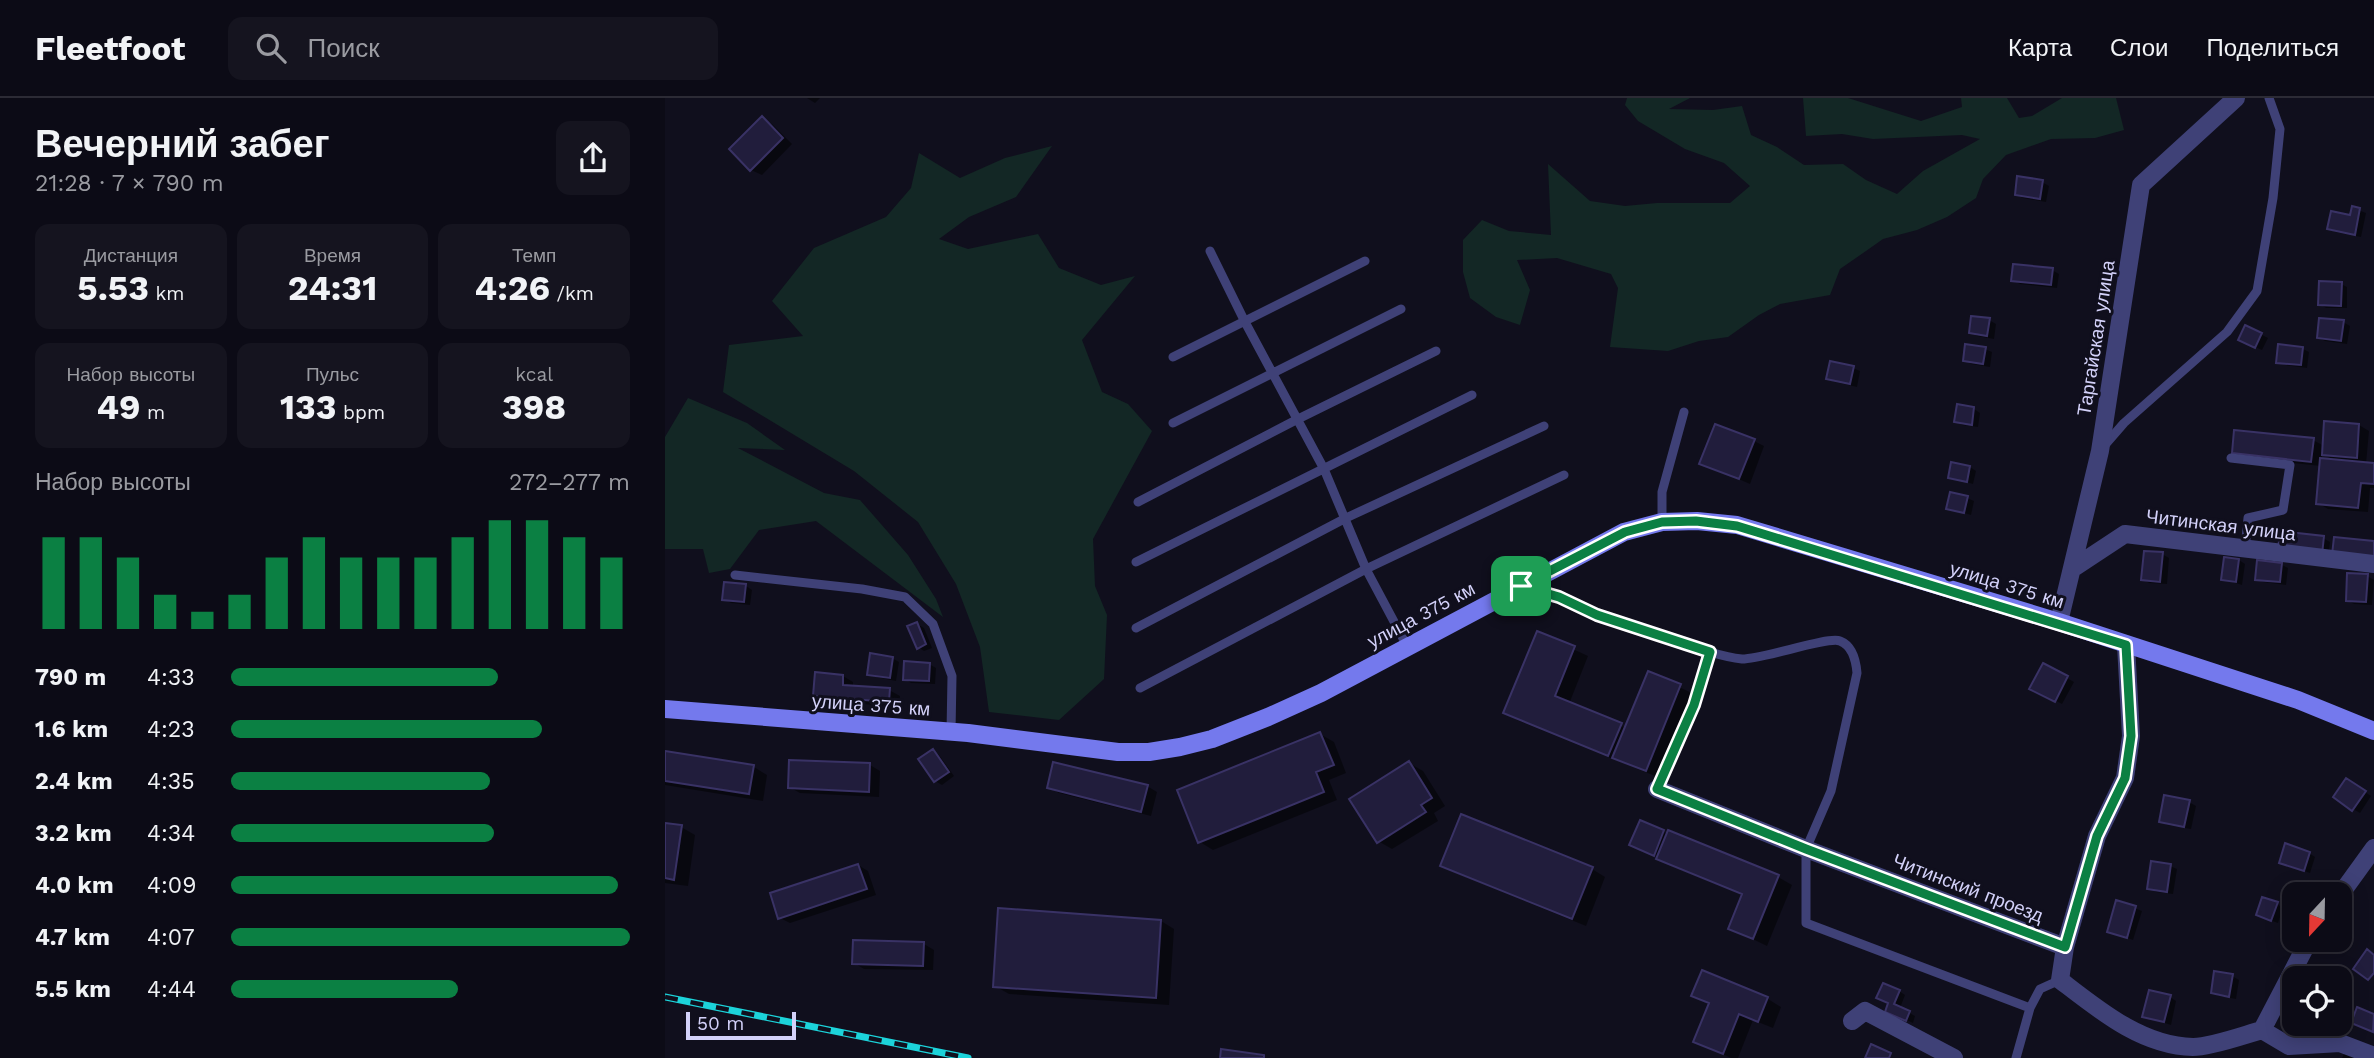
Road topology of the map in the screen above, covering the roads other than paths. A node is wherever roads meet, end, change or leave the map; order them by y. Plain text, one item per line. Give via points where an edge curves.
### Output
1 (2237, 98) edge
2 (2269, 98) edge
3 (1210, 251) dead end
4 (1366, 261) dead end
5 (1401, 309) dead end
6 (1245, 322) junction
7 (1436, 351) dead end
8 (1173, 357) dead end
9 (1273, 372) junction
10 (1472, 395) dead end
11 (1684, 412) dead end
12 (1296, 419) junction
13 (1173, 423) dead end
14 (1543, 426) dead end
15 (2100, 451) junction
16 (2231, 458) dead end
17 (1324, 469) junction
18 (1565, 475) dead end
19 (1138, 502) dead end
20 (1346, 517) junction
21 (1662, 522) junction
22 (2245, 549) junction
23 (1136, 562) dead end
24 (2374, 564) edge
25 (1366, 569) junction
26 (2072, 569) junction
27 (735, 575) dead end
28 (1521, 586) junction
29 (2059, 622) junction
30 (1136, 628) dead end
31 (2126, 645) junction
32 (1407, 646) junction
33 (1710, 652) junction
34 (1140, 688) dead end
35 (665, 709) edge
36 (2374, 731) edge
37 (951, 732) junction
38 (1657, 789) joint
39 (2374, 848) edge
40 (1806, 849) junction
41 (2349, 882) edge
42 (2065, 947) junction
43 (2303, 952) edge
44 (2060, 980) junction
45 (2029, 1008) junction
46 (1852, 1021) dead end
47 (2262, 1030) junction
48 (2292, 1052) edge
49 (2374, 1056) edge
50 (1954, 1058) edge
51 (2016, 1058) edge

1 - 15 street, Таргайская улица via 2141,185
2 - 15 lane via 2280,129 2257,291 2227,331 2124,423
3 - 6 lane
4 - 6 lane
5 - 9 lane
6 - 8 lane
6 - 9 lane
7 - 12 lane
9 - 12 lane
9 - 13 lane
10 - 17 lane
11 - 21 lane via 1661,492
12 - 17 lane
12 - 19 lane
14 - 20 lane
15 - 26 street, Таргайская улица
16 - 22 lane via 2290,465 2283,510 2248,518
17 - 20 lane
17 - 23 lane
18 - 25 lane
20 - 25 lane
20 - 30 lane
21 - 28 main road, улица 375 км via 1603,541
21 - 29 main road, улица 375 км via 1737,526
22 - 24 street, Читинская улица
22 - 26 street, Читинская улица via 2125,534
25 - 32 lane
25 - 34 lane
26 - 29 street, Таргайская улица
27 - 37 lane via 905,597 933,624 952,676
28 - 32 main road, улица 375 км
28 - 33 lane
29 - 31 main road, улица 375 км
31 - 36 main road, улица 375 км via 2298,700
31 - 42 street via 2131,736 2125,778 2097,836
32 - 37 main road, улица 375 км via 1268,717 1180,747 1118,752
33 - 38 lane via 1694,705
33 - 40 lane via 1744,659 1840,640 1855,657 1857,673 1831,791
35 - 37 main road, улица 375 км
38 - 40 street, Читинский проезд
39 - 41 street
40 - 42 street, Читинский проезд
40 - 45 lane via 1806,923
42 - 44 street
43 - 47 street
44 - 45 lane via 2040,989
44 - 47 street via 2102,1012 2156,1042 2196,1047
45 - 51 lane
46 - 50 street via 1865,1011
47 - 48 street
48 - 49 street via 2340,1043

